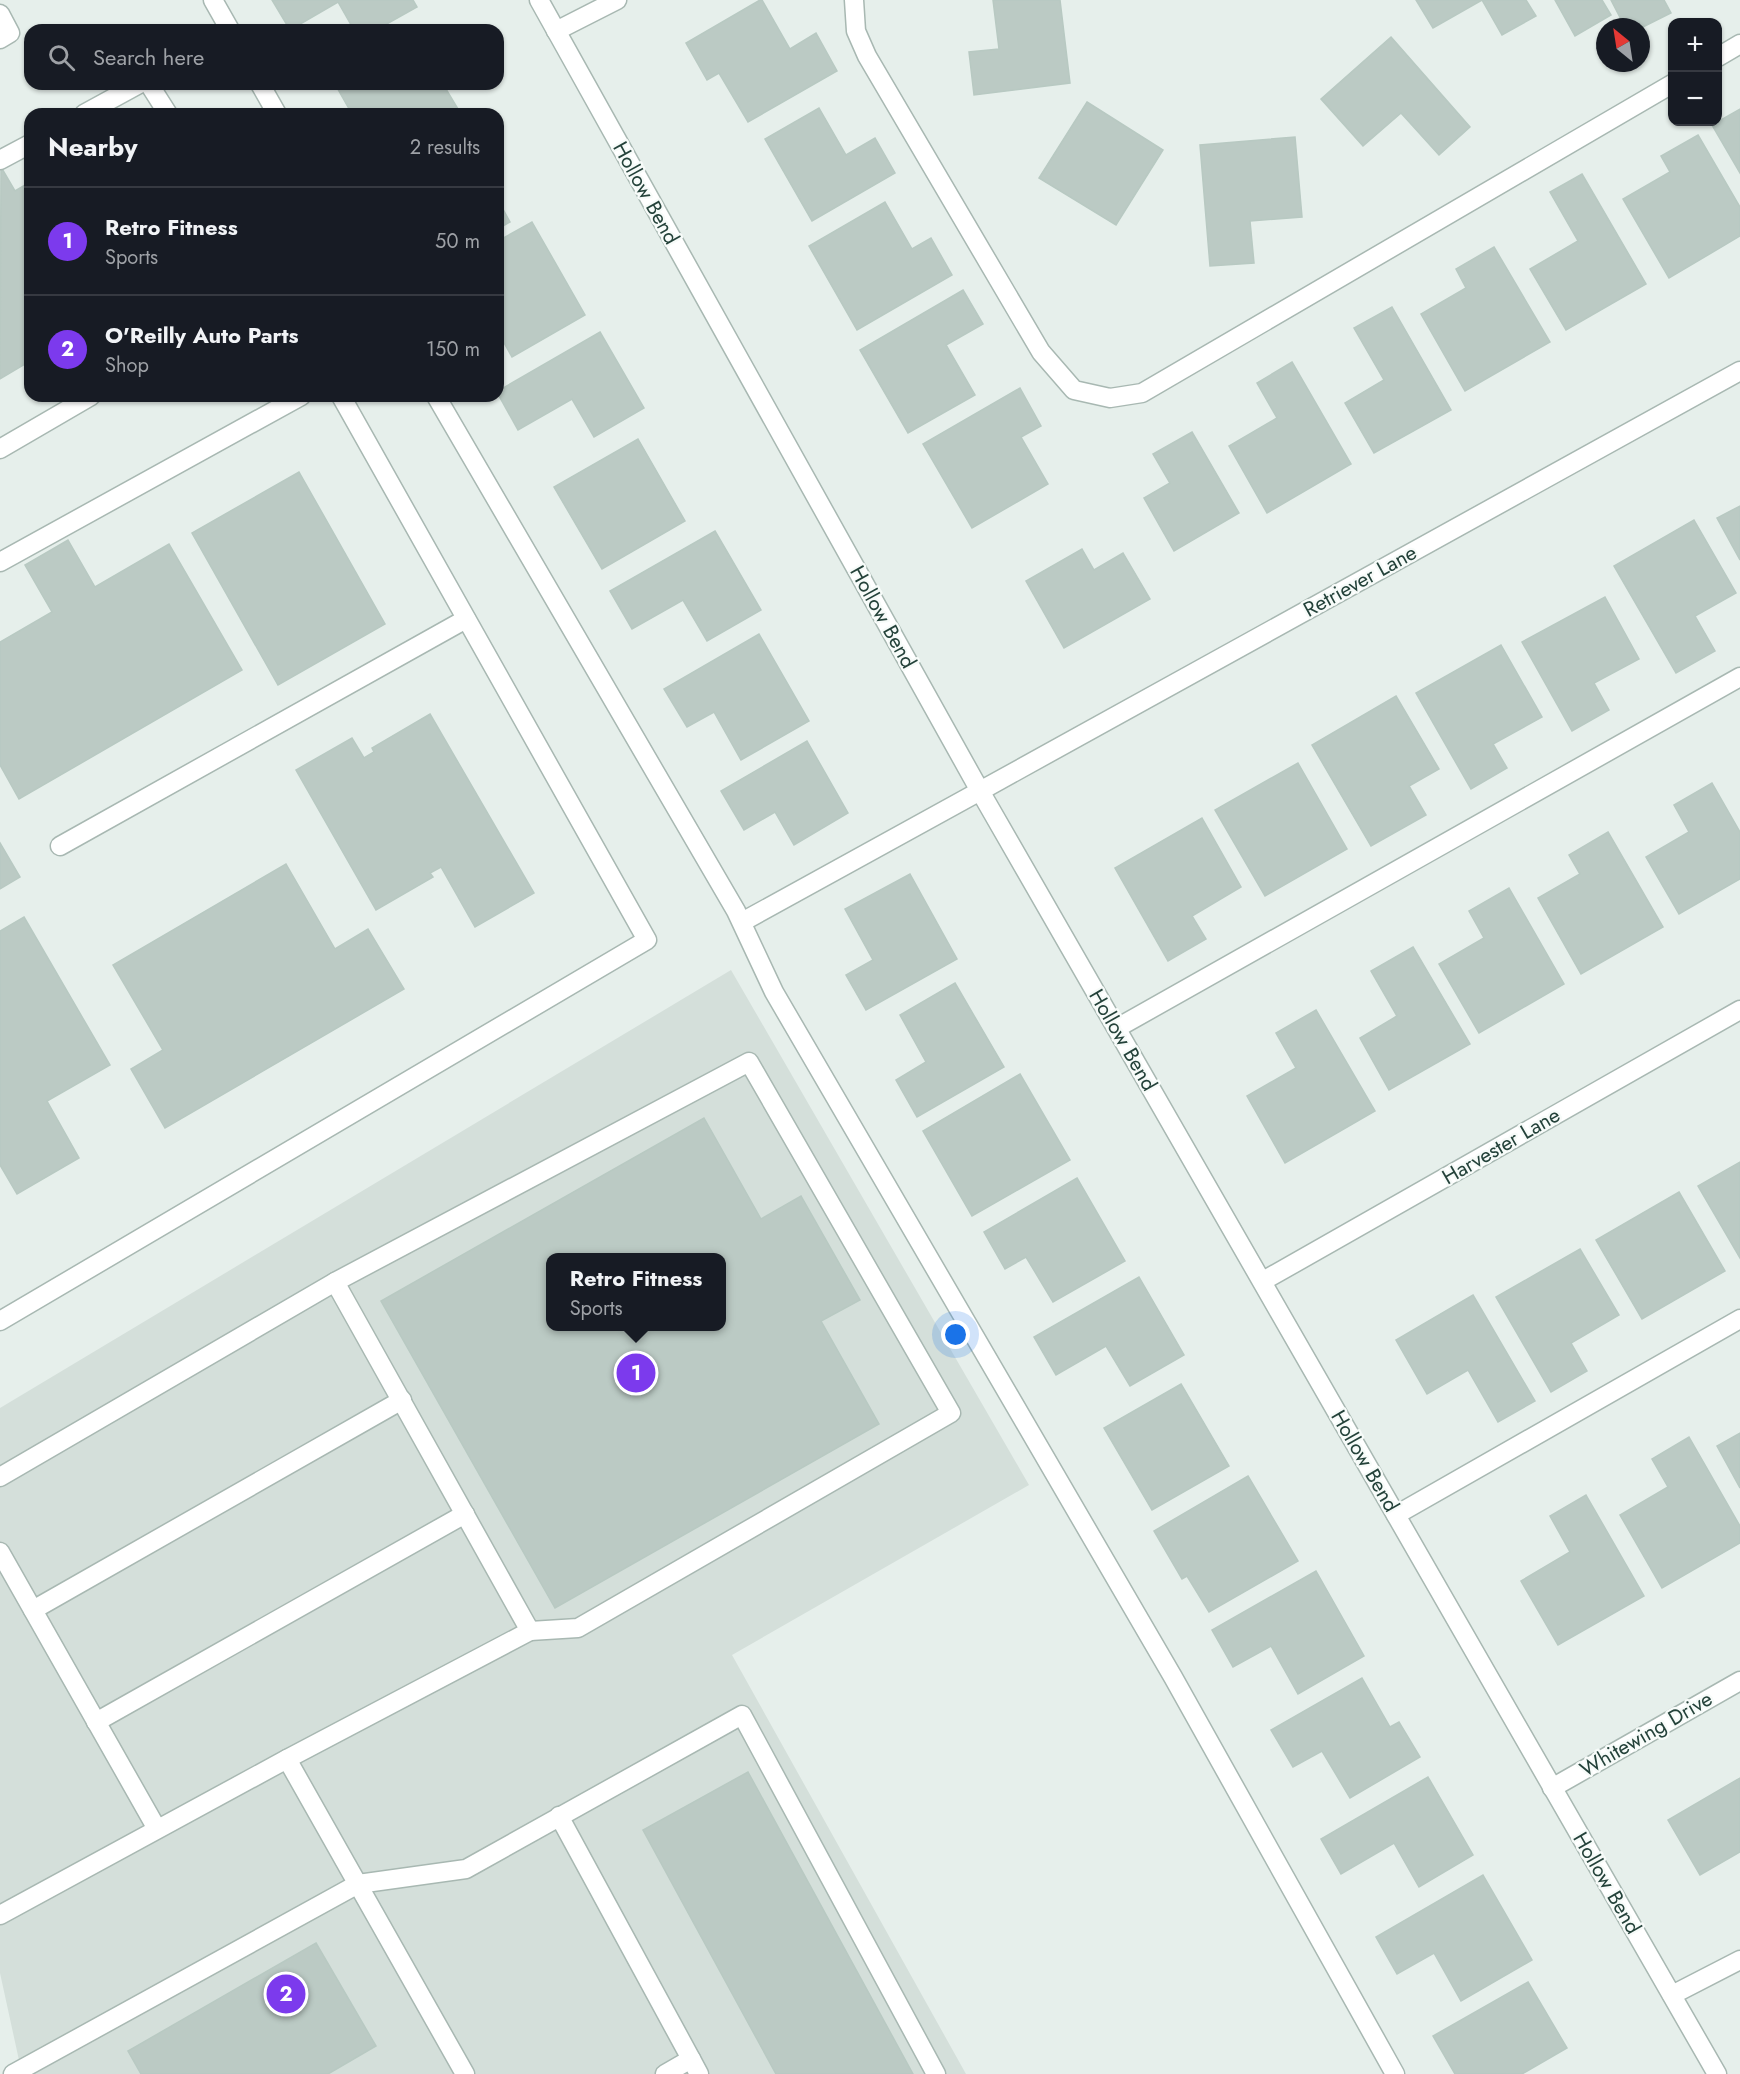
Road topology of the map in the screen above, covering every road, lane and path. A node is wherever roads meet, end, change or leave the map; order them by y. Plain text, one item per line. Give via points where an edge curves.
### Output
1 (213, 0) edge
2 (539, 0) edge
3 (617, 0) edge
4 (854, 0) edge
5 (0, 14) edge
6 (227, 24) edge
7 (556, 31) junction
8 (0, 39) edge
9 (1740, 44) edge
10 (1722, 55) edge
11 (1668, 86) edge
12 (128, 90) edge
13 (153, 90) edge
14 (263, 90) edge
15 (95, 108) edge
16 (164, 108) edge
17 (274, 108) edge
18 (24, 147) edge
19 (0, 160) edge
20 (1740, 371) edge
21 (81, 402) edge
22 (290, 402) edge
23 (344, 402) edge
24 (439, 402) edge
25 (0, 450) edge
26 (0, 562) edge
27 (466, 619) junction
28 (1740, 677) edge
29 (980, 791) junction
30 (60, 846) dead end
31 (742, 922) junction
32 (1740, 1010) edge
33 (1117, 1028) junction
34 (1263, 1281) junction
35 (335, 1282) junction
36 (1740, 1320) edge
37 (0, 1321) edge
38 (402, 1400) junction
39 (0, 1477) edge
40 (465, 1514) junction
41 (1396, 1515) junction
42 (0, 1552) edge
43 (33, 1610) junction
44 (530, 1631) junction
45 (1740, 1681) edge
46 (96, 1722) junction
47 (287, 1758) junction
48 (1552, 1788) junction
49 (559, 1816) junction
50 (156, 1829) junction
51 (358, 1884) junction
52 (0, 1914) edge
53 (1740, 1960) edge
54 (1672, 1995) junction
55 (695, 2067) edge
56 (13, 2074) edge
57 (465, 2074) edge
58 (665, 2074) edge
59 (936, 2074) edge
60 (1395, 2074) edge
61 (1717, 2074) edge

1 - 6 street
2 - 7 street, Hollow Bend
3 - 7 street
4 - 11 street via 856,31 867,56 1041,352 1074,390 1110,398 1142,393
5 - 8 street via 10,33
7 - 29 street, Hollow Bend
9 - 10 street
12 - 15 street
13 - 16 street
14 - 17 street
18 - 19 street
20 - 29 street, Retriever Lane
21 - 25 street
22 - 26 street
23 - 27 street
24 - 31 street
27 - 30 street
27 - 37 street via 646,940
28 - 33 street
29 - 31 street, Retriever Lane
29 - 33 street, Hollow Bend
31 - 60 street via 774,992 1173,1677
32 - 34 street, Harvester Lane
33 - 34 street, Hollow Bend
34 - 41 street, Hollow Bend
35 - 38 street
35 - 39 street
35 - 44 street via 749,1062 951,1413 578,1628
36 - 41 street
38 - 40 street
38 - 43 street
40 - 44 street
40 - 46 street
41 - 48 street, Hollow Bend
42 - 43 street
43 - 46 street
44 - 47 street
45 - 48 street, Whitewing Drive
46 - 50 street
47 - 50 street
47 - 51 street
48 - 54 street, Hollow Bend
49 - 51 street via 466,1869
49 - 55 street
49 - 59 street via 742,1715
50 - 52 street
51 - 56 street
51 - 57 street
53 - 54 street
54 - 61 street, Hollow Bend
55 - 58 street

